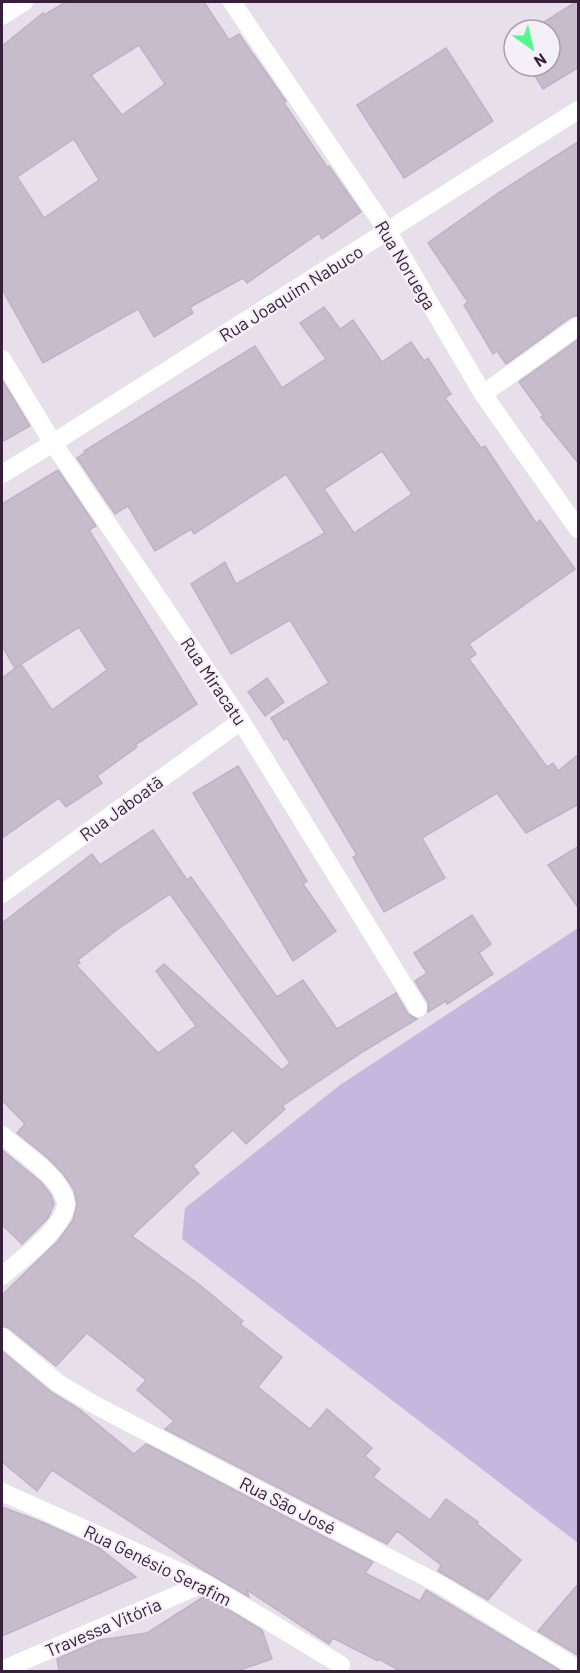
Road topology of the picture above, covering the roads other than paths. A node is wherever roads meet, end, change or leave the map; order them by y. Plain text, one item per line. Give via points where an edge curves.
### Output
1 (24, 2) edge
2 (232, 2) edge
3 (2, 16) edge
4 (579, 110) edge
5 (388, 232) junction
6 (579, 326) edge
7 (2, 359) edge
8 (483, 394) junction
9 (53, 443) junction
10 (2, 474) edge
11 (579, 529) edge
12 (241, 722) junction
13 (2, 894) edge
14 (418, 1008) dead end
15 (2, 1135) edge
16 (2, 1276) edge
17 (2, 1337) edge
18 (2, 1492) edge
19 (205, 1583) junction
20 (339, 1669) edge
21 (579, 1669) edge
22 (2, 1670) edge

1 - 3 street
2 - 5 street, Rua Noruega
4 - 5 street, Rua Joaquim Nabuco
5 - 8 street, Rua Noruega
5 - 9 street, Rua Joaquim Nabuco
6 - 8 street
7 - 9 street, Rua Miracatu
8 - 11 street, Rua Noruega
9 - 10 street, Rua Joaquim Nabuco
9 - 12 street, Rua Miracatu
12 - 13 street, Rua Jaboatã
12 - 14 street, Rua Miracatu
15 - 16 street via 61,1188 66,1204 52,1231
17 - 21 street, Rua São José via 58,1383 93,1404 441,1585
18 - 19 street, Rua Genésio Serafim
19 - 20 street, Rua Genésio Serafim
19 - 22 street, Travessa Vitória

